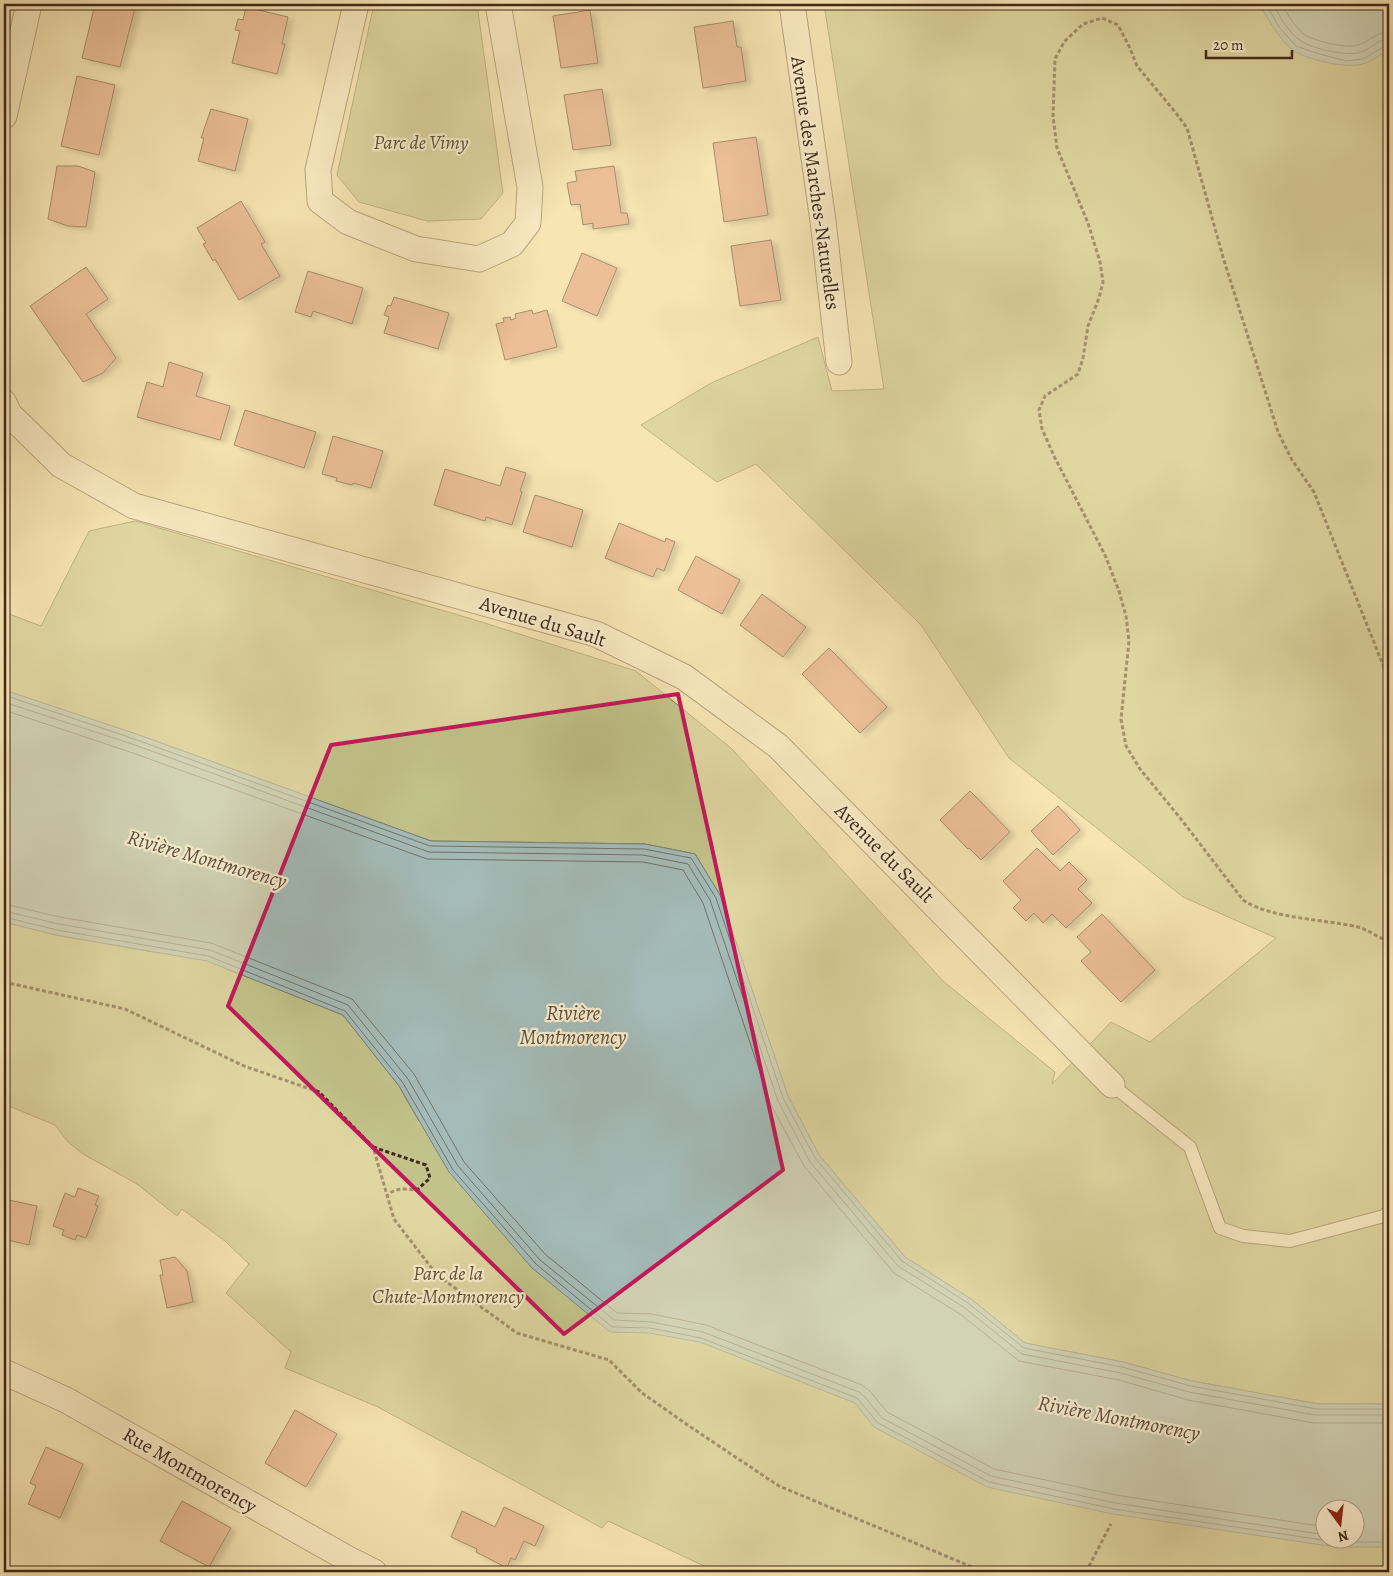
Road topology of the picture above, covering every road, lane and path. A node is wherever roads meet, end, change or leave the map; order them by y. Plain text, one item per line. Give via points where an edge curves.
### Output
1 (29, 4) edge
2 (356, 4) edge
3 (498, 4) edge
4 (792, 4) edge
5 (4, 116) edge
6 (839, 362) dead end
7 (4, 403) edge
8 (1389, 680) edge
9 (1389, 941) edge
10 (4, 982) edge
11 (1112, 1085) joint
12 (373, 1147) junction
13 (388, 1196) junction
14 (1389, 1211) edge
15 (4, 1372) edge
16 (1110, 1524) dead end
17 (374, 1572) edge
18 (984, 1572) edge
19 (1086, 1572) edge

1 - 5 street
2 - 3 street via 318,170 320,201 348,222 416,249 479,259 512,244 528,223 530,187
4 - 6 street, Avenue des Marches-Naturelles
7 - 11 street, Avenue du Sault via 9,414 60,465 134,506 596,634 684,677 778,746
8 - 9 path via 1314,492 1278,432 1228,274 1187,128 1137,66 1118,25 1102,18 1083,24 1064,42 1055,59 1053,116 1057,148 1088,223 1103,282 1088,326 1078,374 1045,396 1039,410 1042,429 1105,555 1126,616 1129,642 1121,719 1126,746 1140,769 1243,900 1254,908 1361,928
10 - 12 path via 125,1009 244,1066 319,1092
11 - 14 lane via 1190,1147 1220,1228 1243,1236 1290,1241 1384,1216
12 - 13 path
12 - 13 path via 426,1165 430,1178 417,1190 403,1188 392,1191
13 - 18 path via 394,1219 437,1275 517,1333 609,1360 642,1393 779,1486
15 - 17 street, Rue Montmorency via 66,1400
16 - 19 path

